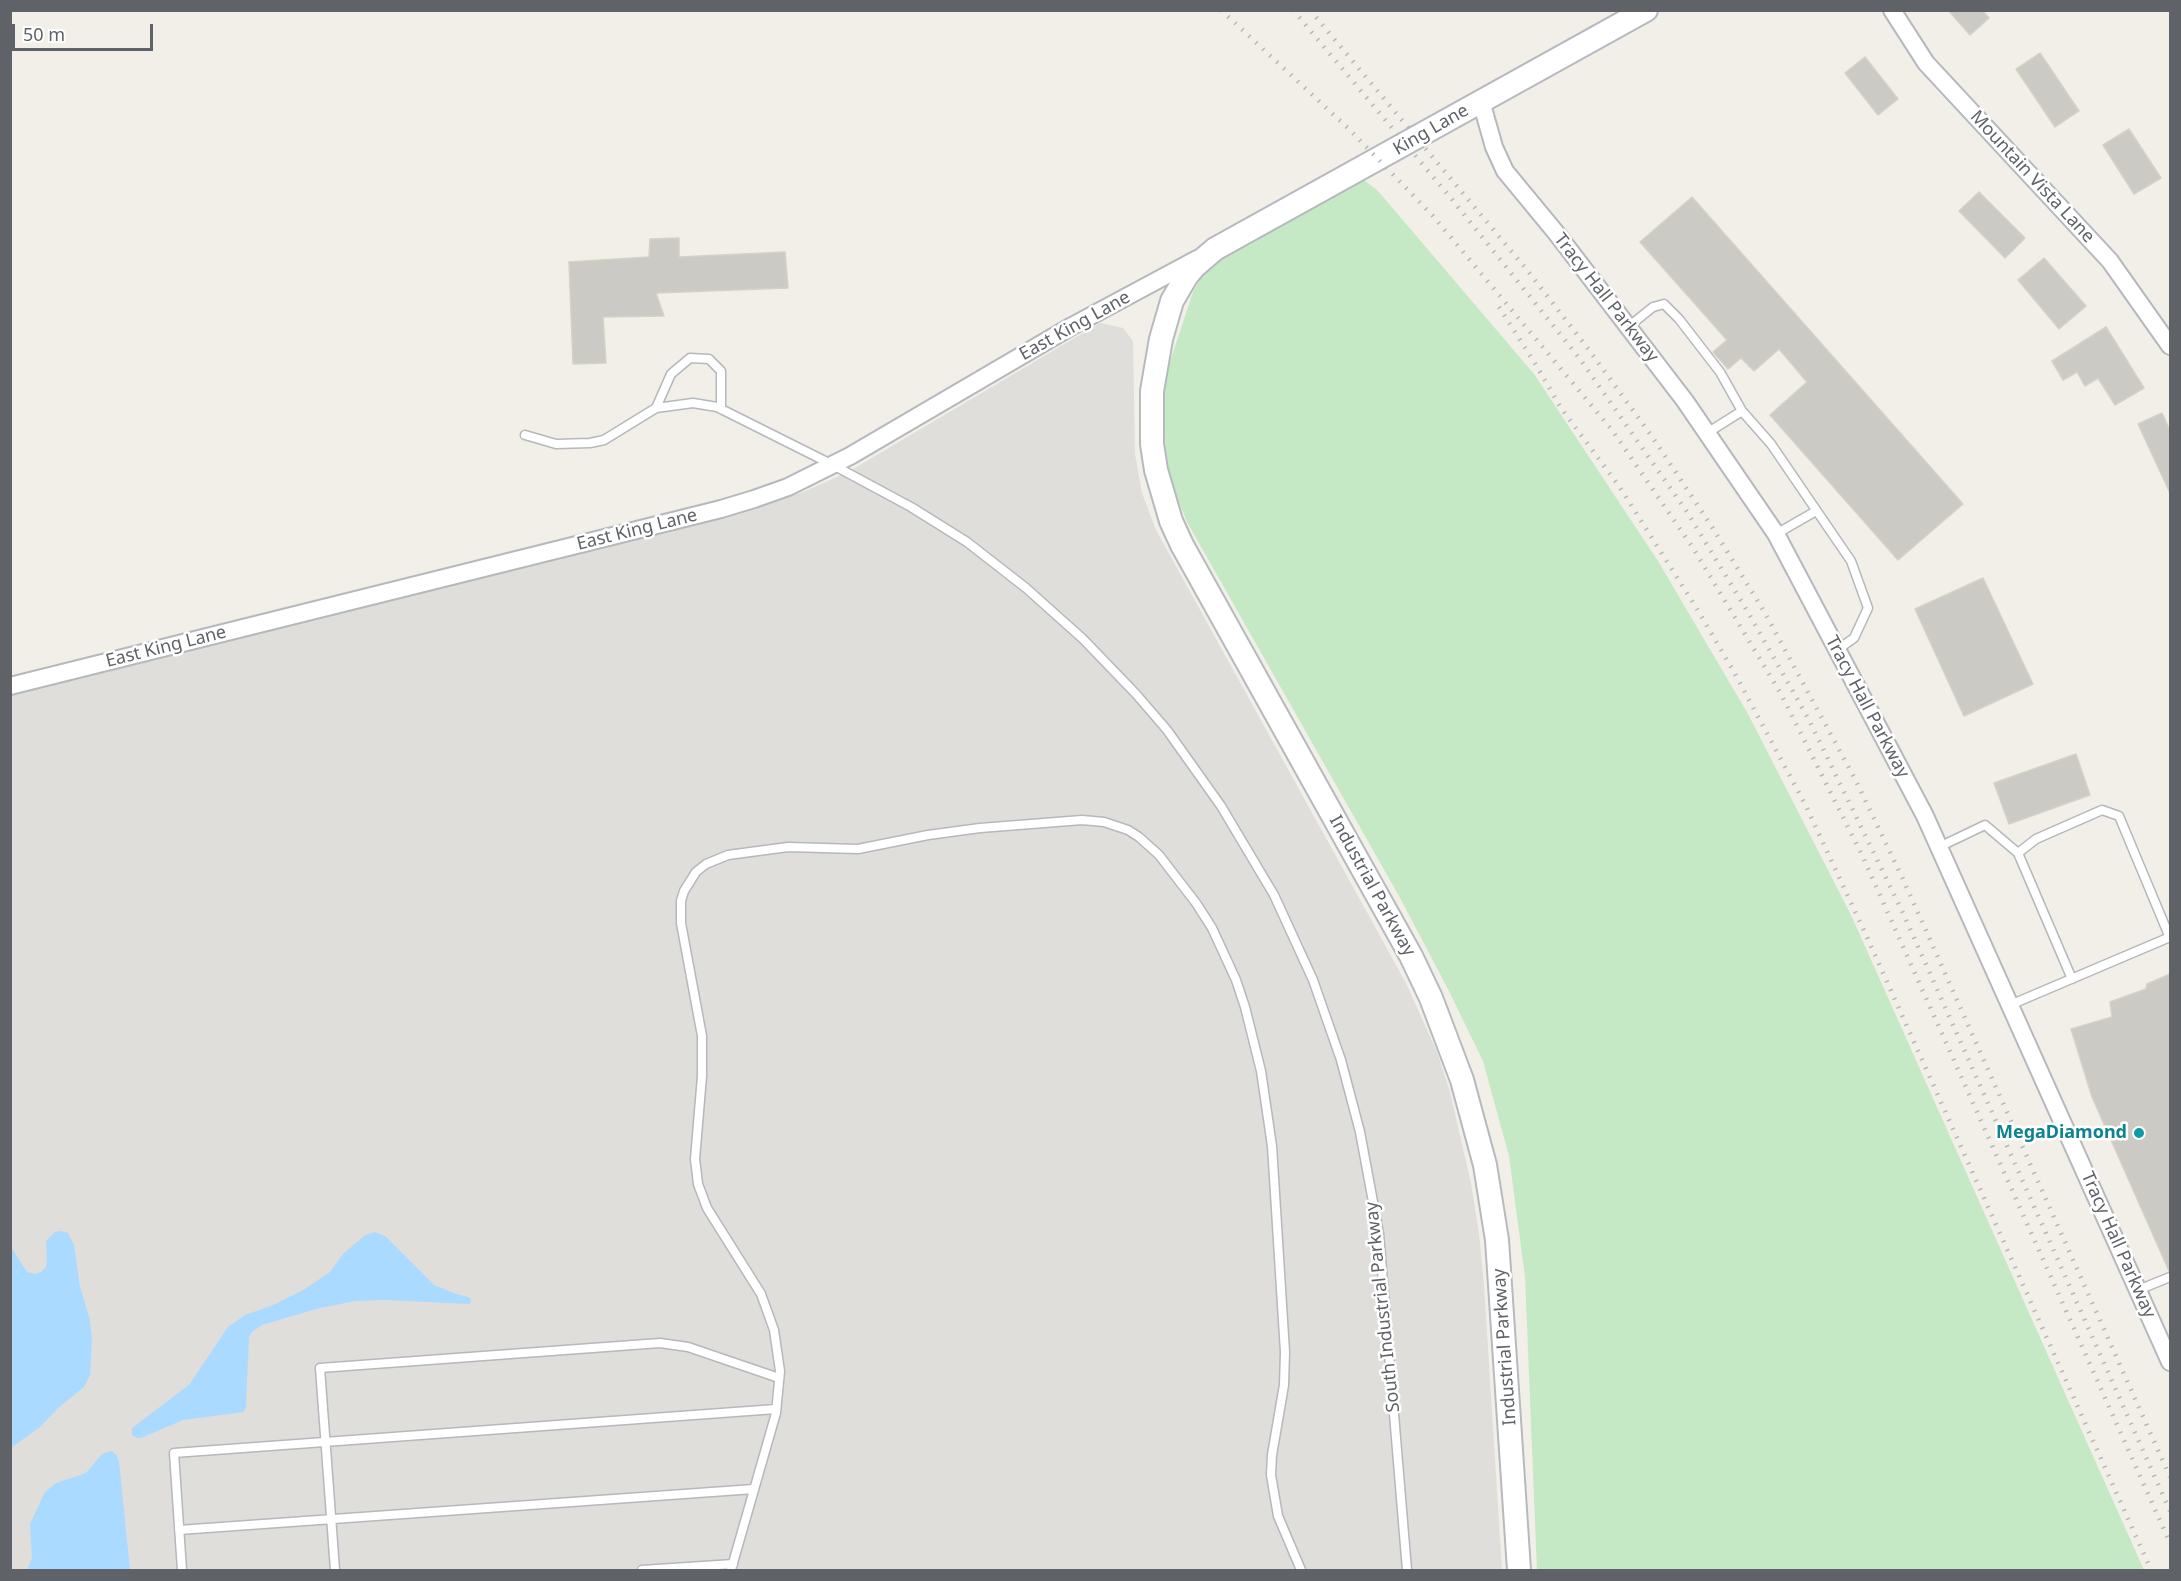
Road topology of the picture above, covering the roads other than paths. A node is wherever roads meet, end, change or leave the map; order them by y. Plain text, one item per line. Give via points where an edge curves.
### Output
1 (1646, 10) edge
2 (1892, 10) edge
3 (1481, 101) junction
4 (1215, 249) junction
5 (1628, 327) junction
6 (2170, 346) edge
7 (656, 408) junction
8 (721, 409) junction
9 (1742, 411) junction
10 (1707, 433) junction
11 (525, 435) dead end
12 (833, 465) junction
13 (1816, 511) junction
14 (1776, 534) junction
15 (1837, 650) junction
16 (10, 686) edge
17 (1939, 847) junction
18 (2018, 853) junction
19 (2170, 938) edge
20 (2072, 979) junction
21 (2010, 1005) junction
22 (2170, 1277) edge
23 (2138, 1290) junction
24 (2170, 1362) edge
25 (779, 1378) junction
26 (776, 1409) junction
27 (326, 1442) junction
28 (754, 1489) junction
29 (331, 1519) junction
30 (179, 1530) junction
31 (732, 1567) edge
32 (182, 1570) edge
33 (335, 1570) edge
34 (642, 1570) edge
35 (1301, 1570) edge
36 (1407, 1570) edge
37 (1519, 1570) edge

1 - 3 street, King Lane
2 - 6 street, Mountain Vista Lane via 1926,63 2110,261
3 - 4 street, King Lane
3 - 5 street, Tracy Hall Parkway via 1505,171
4 - 12 street, East King Lane via 1072,326
4 - 37 street, Industrial Parkway via 1194,267 1167,314 1151,399 1156,470 1182,545 1411,956 1462,1080 1485,1166 1497,1240
5 - 9 lane via 1653,307 1664,304 1720,372
5 - 10 street, Tracy Hall Parkway
7 - 8 lane, South Industrial Parkway via 693,403
7 - 8 lane via 671,374 690,358 709,359 721,371
7 - 11 lane via 604,440 590,443 556,444
8 - 12 lane, South Industrial Parkway
9 - 10 lane
9 - 13 lane via 1771,444
10 - 14 street, Tracy Hall Parkway
12 - 16 street, East King Lane via 788,487 721,509
12 - 36 lane, South Industrial Parkway via 967,542 1083,639 1136,694 1195,767 1274,895 1330,1024 1351,1095 1370,1183 1384,1277
13 - 14 lane
13 - 15 lane via 1851,561 1868,608 1854,638
14 - 15 street, Tracy Hall Parkway
15 - 17 street, Tracy Hall Parkway
17 - 18 lane via 1985,825
17 - 21 street, Tracy Hall Parkway
18 - 19 lane via 2036,839 2102,810 2119,816
18 - 20 lane
19 - 20 lane
20 - 21 lane
21 - 23 street, Tracy Hall Parkway
22 - 23 lane
23 - 24 street, Tracy Hall Parkway
25 - 26 lane
25 - 27 lane via 688,1347 660,1343 320,1368
25 - 35 lane via 778,1349 769,1312 752,1277 706,1208 698,1184 695,1159 702,1036 680,912 689,881 717,858 762,849 858,849 980,828 1082,820 1115,825 1150,845 1196,903 1236,980 1252,1035 1272,1146 1285,1352 1271,1474 1278,1516
26 - 27 lane
26 - 28 lane
27 - 29 lane
27 - 30 lane via 174,1453
28 - 29 lane
28 - 31 lane
29 - 30 lane
29 - 33 lane
30 - 32 lane
31 - 34 lane

